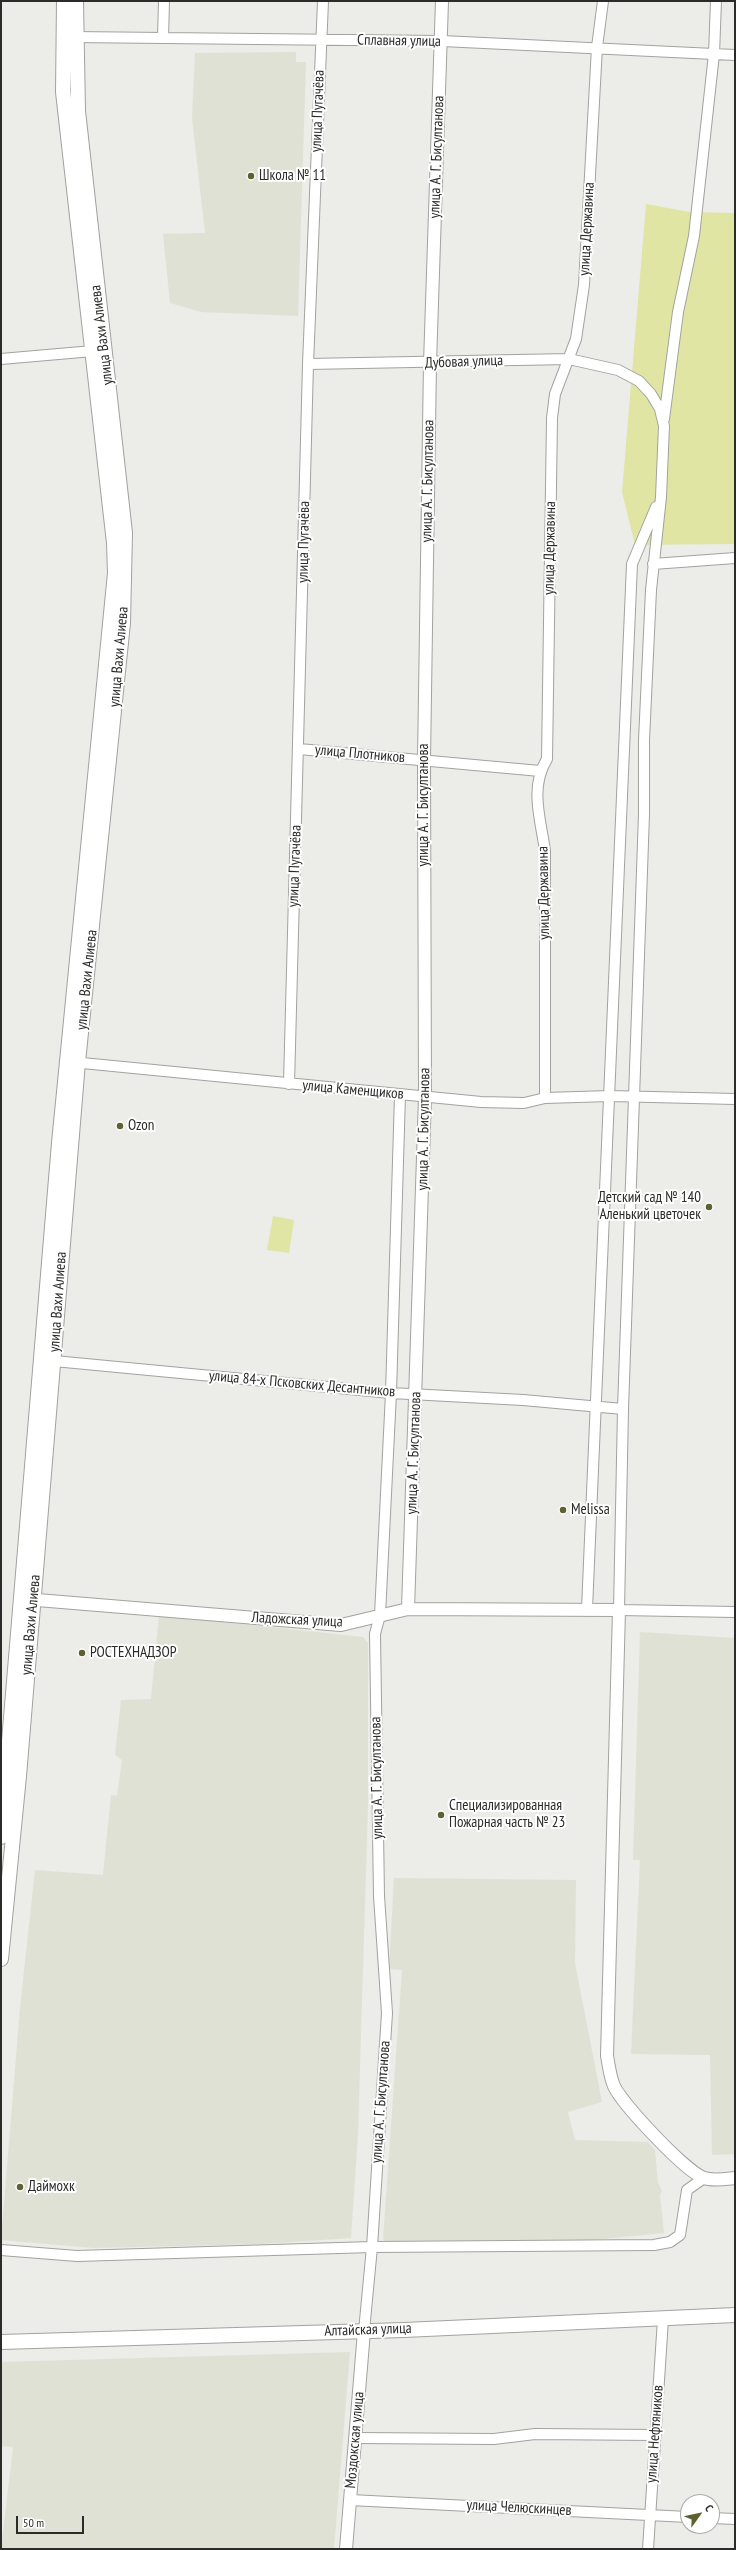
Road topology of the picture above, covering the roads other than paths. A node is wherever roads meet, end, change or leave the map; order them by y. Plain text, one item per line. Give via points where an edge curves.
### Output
1 (64, 1) edge
2 (76, 1) edge
3 (164, 1) edge
4 (323, 1) edge
5 (442, 1) edge
6 (603, 1) edge
7 (716, 1) edge
8 (69, 37) junction
9 (163, 38) junction
10 (320, 39) junction
11 (442, 42) junction
12 (597, 48) junction
13 (714, 54) junction
14 (735, 55) edge
15 (93, 351) junction
16 (569, 358) junction
17 (1, 359) edge
18 (430, 363) junction
19 (308, 364) junction
20 (664, 426) junction
21 (661, 497) junction
22 (735, 558) edge
23 (653, 564) junction
24 (299, 749) junction
25 (424, 760) junction
26 (540, 771) junction
27 (73, 1062) junction
28 (289, 1084) junction
29 (400, 1094) junction
30 (610, 1096) junction
31 (425, 1097) junction
32 (634, 1097) junction
33 (545, 1098) junction
34 (735, 1099) edge
35 (54, 1361) junction
36 (391, 1393) junction
37 (417, 1395) junction
38 (597, 1407) junction
39 (623, 1409) junction
40 (28, 1599) junction
41 (587, 1609) junction
42 (408, 1610) junction
43 (619, 1610) junction
44 (735, 1612) edge
45 (380, 1616) junction
46 (1, 1837) edge
47 (1, 1959) edge
48 (704, 2178) junction
49 (735, 2178) edge
50 (372, 2247) junction
51 (1, 2250) edge
52 (735, 2316) edge
53 (663, 2319) junction
54 (364, 2331) junction
55 (1, 2342) edge
56 (655, 2435) junction
57 (355, 2438) junction
58 (350, 2500) junction
59 (650, 2515) junction
60 (680, 2517) edge
61 (720, 2518) edge
62 (735, 2519) edge
63 (346, 2549) edge
64 (648, 2549) edge

1 - 8 main road, улица Вахи Алиева
2 - 8 main road, улица Вахи Алиева
3 - 9 street
4 - 10 street, улица Пугачёва
5 - 11 street, улица А. Г. Бисултанова
6 - 12 street, улица Державина
7 - 13 street
8 - 9 street, Сплавная улица
8 - 15 main road, улица Вахи Алиева via 64,92
8 - 27 main road, улица Вахи Алиева via 126,561 122,631
9 - 10 street, Сплавная улица
10 - 11 street, Сплавная улица
10 - 19 street, улица Пугачёва
11 - 12 street, Сплавная улица
11 - 18 street, улица А. Г. Бисултанова
12 - 13 street, Сплавная улица
12 - 16 street, улица Державина via 584,285 576,339
13 - 14 street, Сплавная улица
13 - 20 street via 694,236 678,312
15 - 17 street
15 - 27 main road, улица Вахи Алиева via 115,573
16 - 18 street, Дубовая улица
16 - 20 street, Дубовая улица via 618,370 639,381 660,409
16 - 26 street, улица Державина via 555,394 552,418 547,759
18 - 19 street, Дубовая улица
18 - 25 street, улица А. Г. Бисултанова
19 - 24 street, улица Пугачёва
20 - 21 street
21 - 23 street
21 - 30 street via 632,564
22 - 23 street
23 - 32 street via 644,740 644,822
24 - 25 street, улица Плотников
24 - 28 street, улица Пугачёва
25 - 26 street, улица Плотников
25 - 31 street, улица А. Г. Бисултанова
26 - 33 street, улица Державина via 538,821 545,851
27 - 28 street, улица Каменщиков
27 - 35 main road, улица Вахи Алиева
27 - 40 main road, улица Вахи Алиева
28 - 29 street, улица Каменщиков
29 - 31 street, улица Каменщиков
29 - 36 street, улица А. Г. Бисултанова
30 - 32 street, улица Каменщиков
30 - 33 street, улица Каменщиков
30 - 38 street
31 - 33 street, улица Каменщиков via 524,1103
31 - 37 street, улица А. Г. Бисултанова
32 - 34 street, улица Каменщиков
32 - 39 street
35 - 36 street, улица 84-х Псковских Десантников
35 - 40 main road, улица Вахи Алиева
36 - 37 street, улица 84-х Псковских Десантников
36 - 45 street, улица А. Г. Бисултанова
37 - 38 street, улица 84-х Псковских Десантников via 524,1400
37 - 42 street, улица А. Г. Бисултанова
38 - 39 street, улица 84-х Псковских Десантников
38 - 41 street
39 - 43 street
40 - 45 street, Ладожская улица via 341,1625
40 - 46 main road, улица Вахи Алиева
40 - 47 main road, улица Вахи Алиева
41 - 42 street, Ладожская улица
41 - 43 street, Ладожская улица
42 - 45 street, Ладожская улица
43 - 44 street
43 - 48 street via 608,2056 610,2071 614,2085 630,2111 691,2170
45 - 50 street, улица А. Г. Бисултанова via 375,1634 378,1880 387,2013
48 - 49 street
48 - 50 street via 688,2190 682,2231 676,2240 670,2242 618,2246
50 - 51 street via 77,2256
50 - 54 street, улица А. Г. Бисултанова
52 - 53 main road, Алтайская улица
53 - 54 main road, Алтайская улица
53 - 56 street, улица Нефтяников
54 - 55 main road, Алтайская улица
54 - 57 street, Моздокская улица
56 - 57 street via 535,2434 494,2439
56 - 59 street, улица Нефтяников
57 - 58 street, Моздокская улица
58 - 59 street, улица Челюскинцев
58 - 63 street, Моздокская улица
59 - 60 street, улица Челюскинцев
59 - 64 street, улица Нефтяников
61 - 62 street

